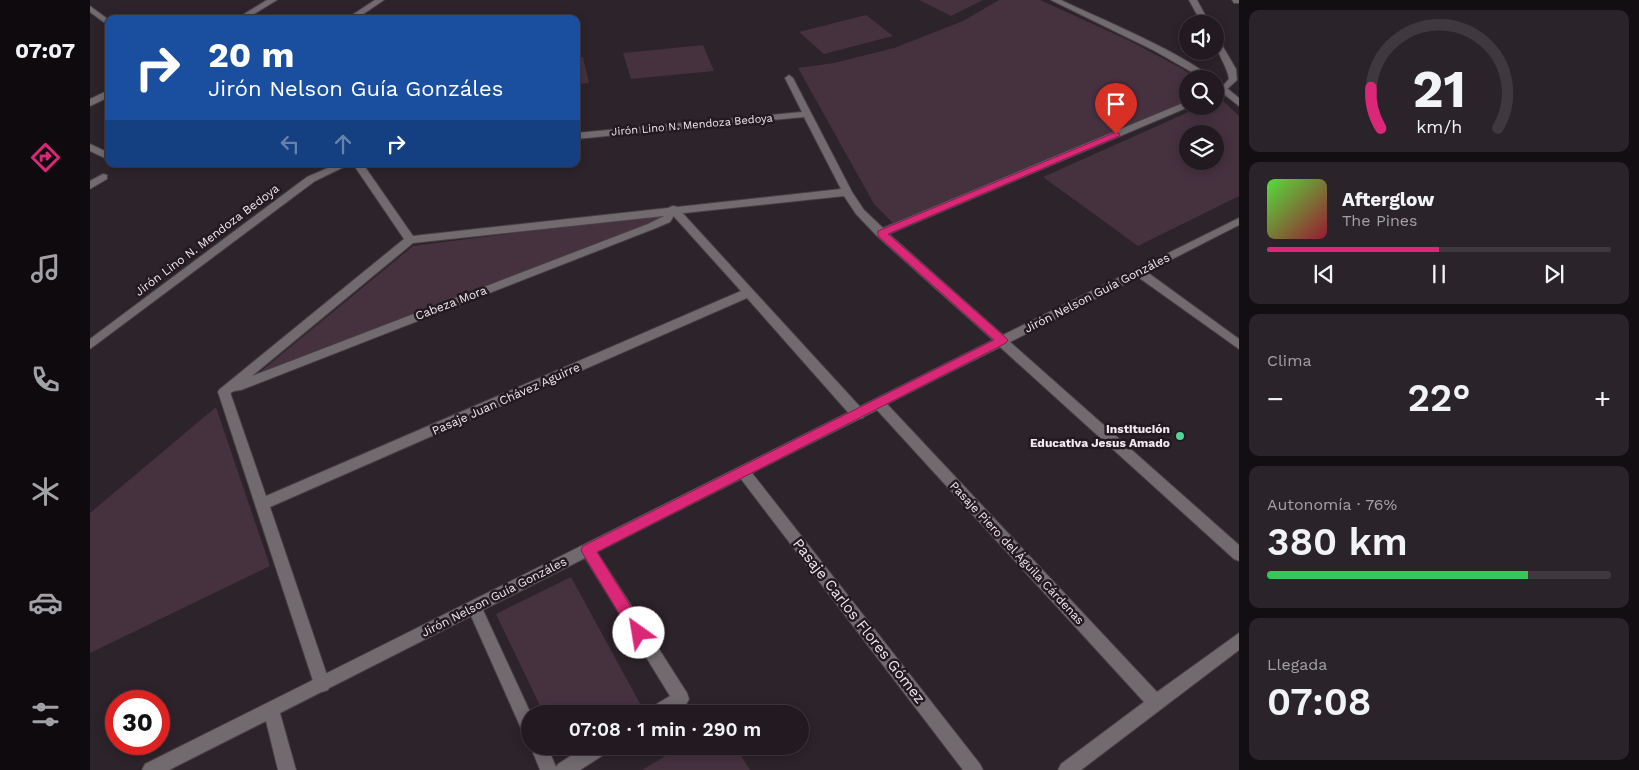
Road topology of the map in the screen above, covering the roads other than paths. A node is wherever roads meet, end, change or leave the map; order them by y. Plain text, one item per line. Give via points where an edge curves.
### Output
1 (273, 0) edge
2 (380, 0) edge
3 (1055, 0) edge
4 (1193, 0) edge
5 (90, 8) edge
6 (247, 15) edge
7 (356, 15) edge
8 (1201, 15) edge
9 (105, 21) edge
10 (1224, 55) edge
11 (1195, 70) edge
12 (789, 78) dead end
13 (1224, 88) joint
14 (105, 95) edge
15 (90, 103) edge
16 (1239, 103) edge
17 (1179, 108) edge
18 (808, 114) junction
19 (580, 136) edge
20 (90, 147) edge
21 (105, 154) edge
22 (338, 167) edge
23 (360, 167) edge
24 (103, 177) dead end
25 (90, 186) edge
26 (847, 192) junction
27 (673, 209) junction
28 (1239, 221) edge
29 (881, 233) junction
30 (410, 240) junction
31 (1139, 272) junction
32 (748, 293) junction
33 (1002, 340) junction
34 (90, 345) edge
35 (1239, 345) edge
36 (224, 392) junction
37 (878, 403) junction
38 (858, 414) junction
39 (743, 471) junction
40 (263, 504) junction
41 (588, 550) junction
42 (1239, 554) edge
43 (474, 607) junction
44 (1239, 641) edge
45 (322, 684) junction
46 (1156, 703) junction
47 (671, 705) edge
48 (271, 709) junction
49 (521, 709) edge
50 (542, 755) edge
51 (588, 755) edge
52 (151, 770) edge
53 (287, 770) edge
54 (549, 770) edge
55 (564, 770) edge
56 (974, 770) edge
57 (1067, 770) edge

1 - 6 street
2 - 7 street
3 - 11 street
4 - 8 street
5 - 9 street
10 - 13 street via 1232,69 1233,80
12 - 18 street
13 - 16 street
14 - 15 street
17 - 29 street
18 - 19 street, Jirón Lino N. Mendoza Bedoya
18 - 26 street
20 - 21 street
22 - 34 street, Jirón Lino N. Mendoza Bedoya via 311,179
23 - 30 street
24 - 25 street
26 - 27 street
26 - 29 street via 860,212
27 - 30 street
27 - 32 street
27 - 36 street, Cabeza Mora via 666,220 652,226
28 - 31 street, Jirón Nelson Guía Gonzáles
29 - 33 street
30 - 36 street
31 - 33 street, Jirón Nelson Guía Gonzáles
31 - 35 street
32 - 38 street
32 - 40 street, Pasaje Juan Chávez Aguirre
33 - 37 street, Jirón Nelson Guía Gonzáles
33 - 42 street
36 - 40 street
37 - 38 street, Jirón Nelson Guía Gonzáles
37 - 46 street, Pasaje Piero del Águila Cárdenas
38 - 39 street, Jirón Nelson Guía Gonzáles
39 - 41 street, Jirón Nelson Guía Gonzáles
39 - 56 street, Pasaje Carlos Flores Gómez
40 - 45 street via 280,564
41 - 43 street, Jirón Nelson Guía Gonzáles
41 - 47 street via 681,699
43 - 45 street, Jirón Nelson Guía Gonzáles
43 - 49 street
44 - 46 street
45 - 48 street, Jirón Nelson Guía Gonzáles
46 - 57 street
48 - 52 street, Jirón Nelson Guía Gonzáles
48 - 53 street
50 - 54 street
51 - 55 street

